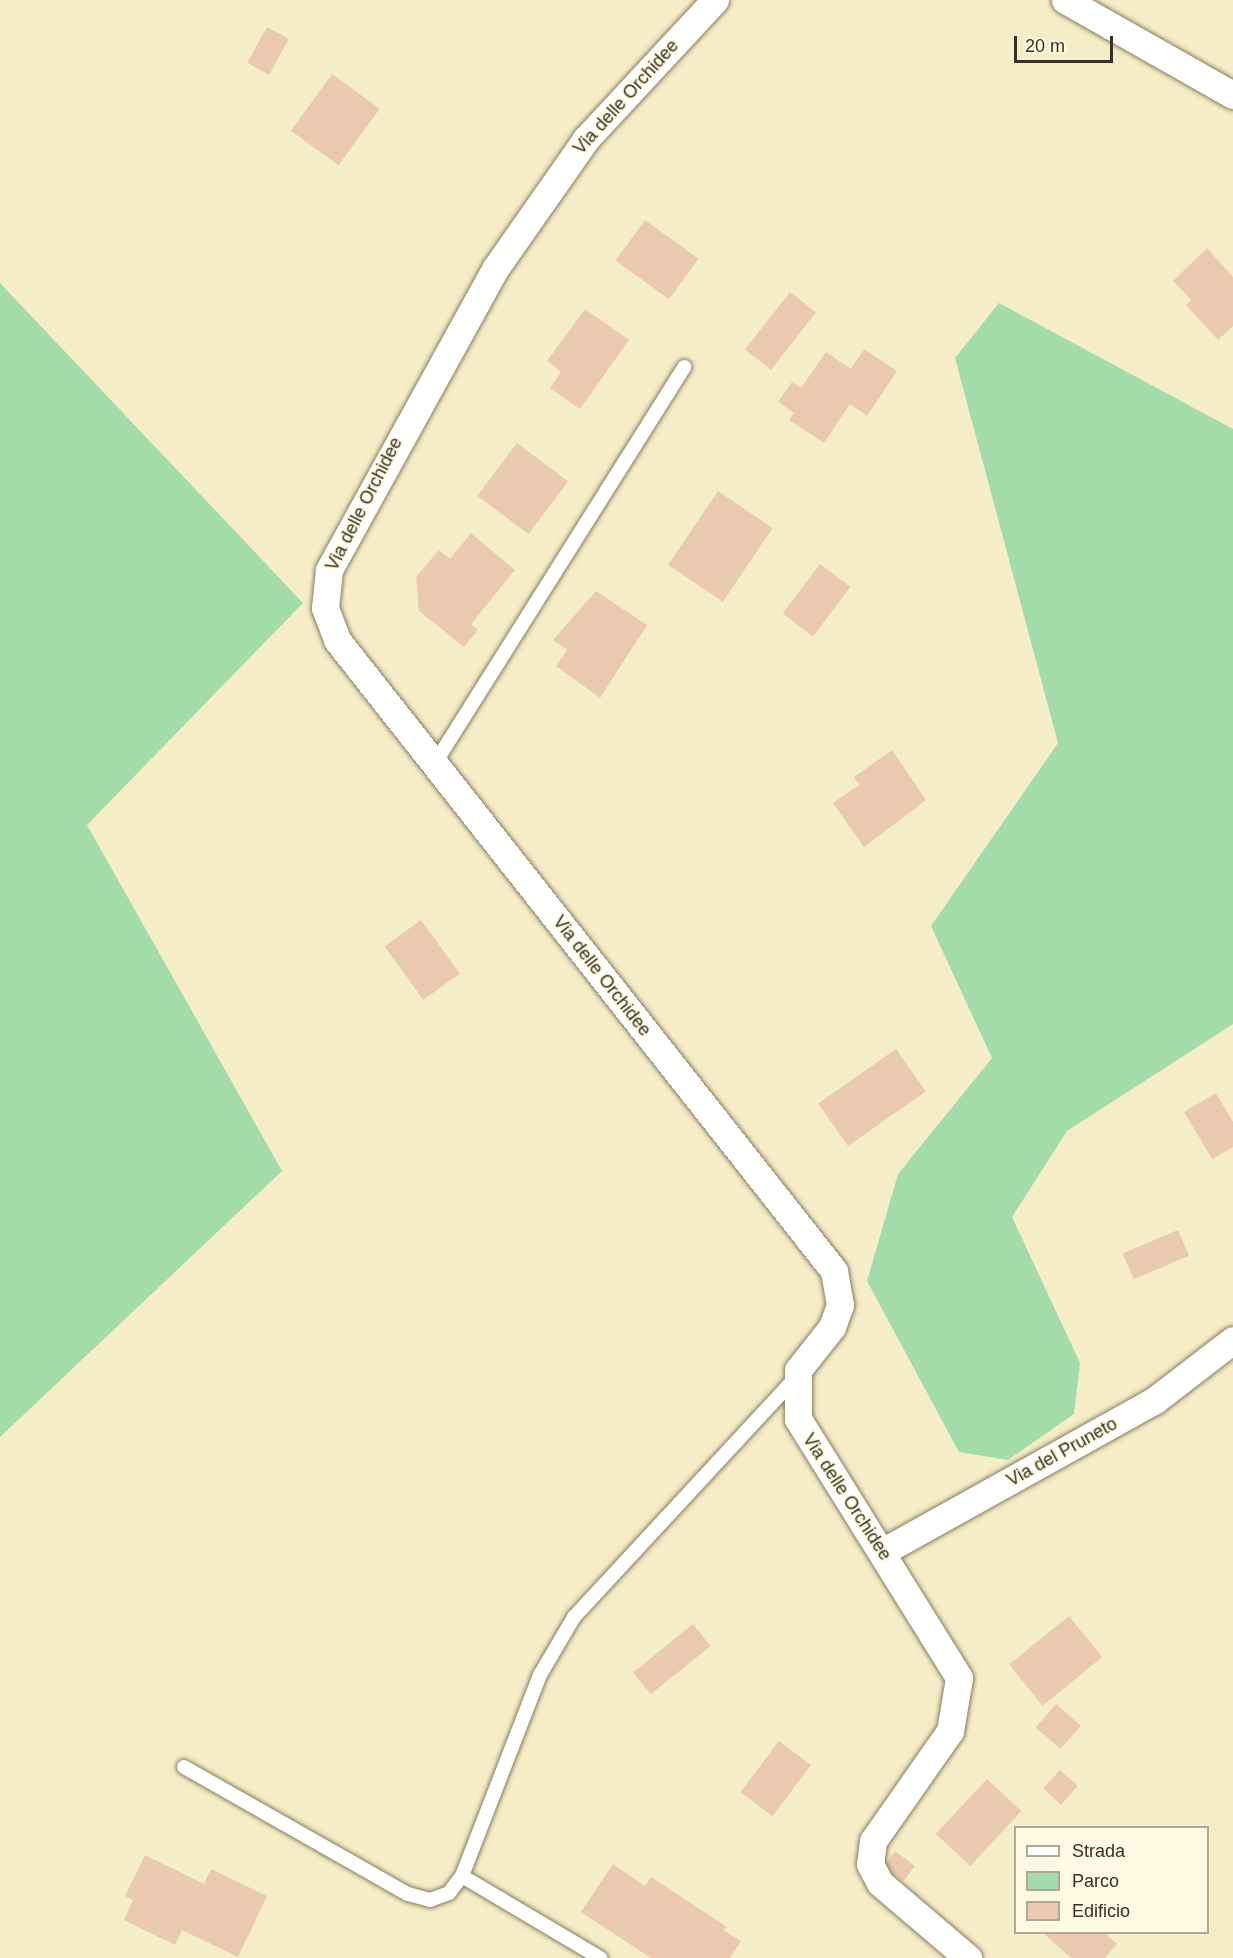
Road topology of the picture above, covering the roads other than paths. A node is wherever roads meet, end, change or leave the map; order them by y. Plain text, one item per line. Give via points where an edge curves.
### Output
1 (715, 0) edge
2 (1065, 0) edge
3 (1233, 95) edge
4 (684, 367) dead end
5 (435, 763) junction
6 (1233, 1340) edge
7 (795, 1378) junction
8 (882, 1552) junction
9 (184, 1767) dead end
10 (462, 1876) junction
11 (600, 1958) edge
12 (968, 1958) edge

1 - 5 street, Via delle Orchidee via 605,116 527,219 448,346 325,579 325,608 337,640
2 - 3 street
4 - 5 lane
5 - 7 street, Via delle Orchidee via 834,1271 840,1305 834,1322
6 - 8 street, Via del Pruneto via 1155,1400
7 - 8 street, Via delle Orchidee via 801,1426
7 - 10 lane via 574,1617 540,1675
8 - 12 street, Via delle Orchidee via 953,1662 959,1690 945,1742 873,1841 870,1864 879,1883
9 - 10 lane via 419,1899 441,1898
10 - 11 lane

